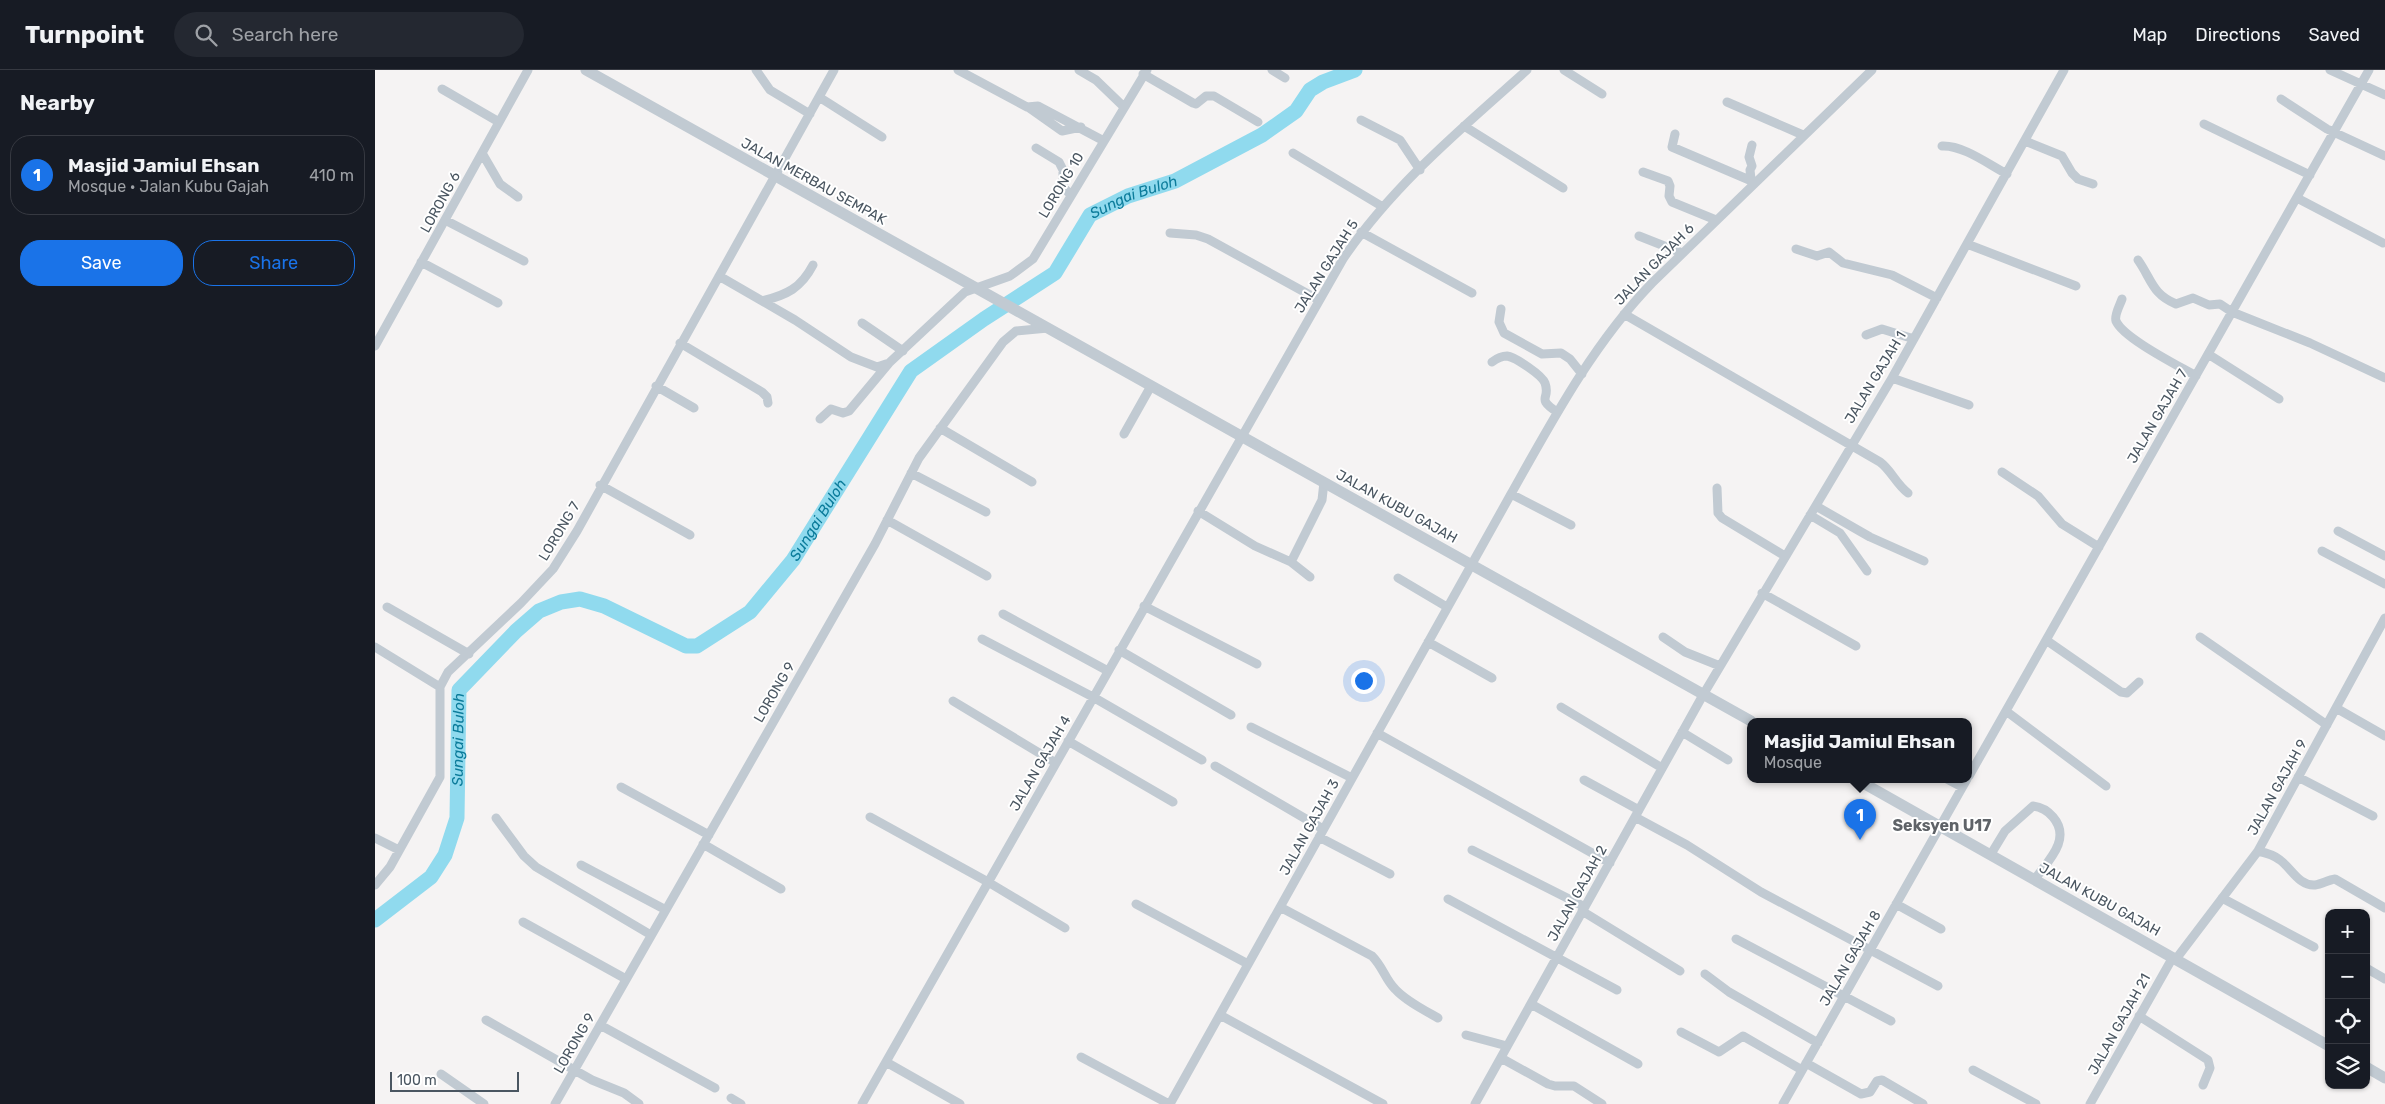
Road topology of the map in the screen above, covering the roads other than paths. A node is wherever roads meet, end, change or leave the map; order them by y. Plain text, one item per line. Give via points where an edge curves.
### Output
1 (528, 70) edge
2 (586, 70) edge
3 (755, 70) edge
4 (834, 70) edge
5 (958, 70) edge
6 (1079, 70) edge
7 (1272, 70) edge
8 (1527, 70) edge
9 (1564, 70) edge
10 (1872, 70) edge
11 (2064, 70) edge
12 (2330, 70) edge
13 (2369, 70) edge
14 (1145, 72) edge
15 (1285, 78) dead end
16 (2361, 84) junction
17 (442, 89) dead end
18 (1601, 94) dead end
19 (2385, 95) edge
20 (819, 97) junction
21 (2281, 99) dead end
22 (1727, 102) dead end
23 (1123, 107) junction
24 (810, 114) junction
25 (1361, 120) dead end
26 (499, 122) junction
27 (1258, 122) dead end
28 (2204, 124) dead end
29 (1464, 126) junction
30 (2335, 132) junction
31 (1675, 134) dead end
32 (1803, 135) junction
33 (882, 137) dead end
34 (1103, 140) junction
35 (2025, 141) junction
36 (1751, 145) dead end
37 (1942, 146) dead end
38 (1036, 148) dead end
39 (482, 153) junction
40 (1293, 153) dead end
41 (2385, 156) edge
42 (1420, 170) junction
43 (1643, 172) dead end
44 (2007, 174) junction
45 (2310, 175) junction
46 (775, 176) junction
47 (1753, 181) junction
48 (2093, 184) dead end
49 (1563, 188) dead end
50 (1071, 195) junction
51 (517, 197) dead end
52 (2297, 198) junction
53 (1383, 207) junction
54 (445, 220) junction
55 (1716, 220) junction
56 (1361, 232) junction
57 (1170, 233) dead end
58 (1639, 236) dead end
59 (2383, 243) dead end
60 (1967, 244) junction
61 (1796, 249) dead end
62 (1682, 253) junction
63 (2138, 260) dead end
64 (524, 261) dead end
65 (421, 262) junction
66 (813, 265) dead end
67 (719, 276) junction
68 (2076, 286) dead end
69 (980, 290) junction
70 (1472, 293) dead end
71 (1937, 298) junction
72 (2122, 299) dead end
73 (1319, 300) junction
74 (762, 301) junction
75 (498, 304) dead end
76 (1501, 309) dead end
77 (2232, 312) junction
78 (1624, 314) junction
79 (1028, 317) joint
80 (862, 323) dead end
81 (1048, 328) junction
82 (1866, 336) dead end
83 (1914, 339) junction
84 (680, 344) junction
85 (375, 346) edge
86 (903, 351) junction
87 (2208, 354) junction
88 (1492, 362) dead end
89 (889, 363) junction
90 (1583, 374) junction
91 (2196, 376) junction
92 (1892, 378) junction
93 (2385, 378) edge
94 (657, 386) junction
95 (1151, 386) junction
96 (2279, 399) dead end
97 (768, 403) dead end
98 (1969, 405) dead end
99 (694, 408) dead end
100 (1557, 412) junction
101 (820, 419) dead end
102 (940, 428) junction
103 (1124, 434) dead end
104 (1241, 436) junction
105 (1851, 445) junction
106 (2002, 472) dead end
107 (911, 473) junction
108 (1032, 482) dead end
109 (1324, 482) junction
110 (601, 485) junction
111 (1717, 488) dead end
112 (1908, 492) dead end
113 (1511, 494) junction
114 (1816, 506) junction
115 (1198, 511) junction
116 (986, 512) dead end
117 (1810, 515) junction
118 (887, 520) junction
119 (1571, 525) dead end
120 (2338, 531) dead end
121 (690, 535) dead end
122 (2099, 547) junction
123 (2323, 551) dead end
124 (1785, 556) junction
125 (2385, 556) edge
126 (1924, 561) dead end
127 (1291, 562) junction
128 (1471, 564) junction
129 (1867, 571) dead end
130 (987, 576) dead end
131 (1310, 577) dead end
132 (1398, 578) dead end
133 (2385, 584) edge
134 (1762, 593) junction
135 (1144, 606) junction
136 (387, 607) dead end
137 (1447, 607) junction
138 (1003, 614) dead end
139 (2385, 618) edge
140 (1663, 637) dead end
141 (2200, 637) dead end
142 (982, 639) dead end
143 (2046, 640) junction
144 (1428, 642) junction
145 (1856, 646) dead end
146 (375, 647) edge
147 (1119, 650) junction
148 (469, 654) junction
149 (1257, 664) dead end
150 (1720, 666) junction
151 (1108, 671) junction
152 (1492, 678) dead end
153 (2139, 682) dead end
154 (440, 688) junction
155 (1703, 695) junction
156 (1093, 697) junction
157 (953, 701) dead end
158 (1561, 707) dead end
159 (2336, 708) junction
160 (2006, 711) junction
161 (1231, 715) dead end
162 (1747, 719) edge
163 (2327, 725) junction
164 (1251, 727) dead end
165 (1682, 732) junction
166 (1377, 733) junction
167 (2385, 736) edge
168 (1068, 742) junction
169 (1202, 760) dead end
170 (1728, 760) dead end
171 (1055, 763) junction
172 (1215, 766) dead end
173 (1662, 768) junction
174 (1972, 770) edge
175 (2298, 777) junction
176 (1352, 778) junction
177 (1583, 780) dead end
178 (1863, 783) edge
179 (1954, 783) edge
180 (1965, 783) edge
181 (2106, 786) dead end
182 (621, 787) dead end
183 (1962, 788) junction
184 (1173, 802) dead end
185 (1637, 814) junction
186 (2373, 816) dead end
187 (496, 818) dead end
188 (870, 818) dead end
189 (1941, 826) junction
190 (1321, 833) junction
191 (709, 835) junction
192 (375, 838) edge
193 (703, 844) junction
194 (399, 850) junction
195 (1472, 850) dead end
196 (2258, 851) junction
197 (1991, 854) junction
198 (1610, 863) junction
199 (581, 865) dead end
200 (1390, 874) dead end
201 (2035, 879) junction
202 (988, 882) junction
203 (375, 884) edge
204 (781, 888) dead end
205 (2222, 898) junction
206 (1448, 899) dead end
207 (1136, 904) dead end
208 (1896, 904) junction
209 (1280, 907) junction
210 (2385, 908) edge
211 (1584, 909) junction
212 (666, 910) junction
213 (523, 922) dead end
214 (1065, 928) dead end
215 (1941, 929) dead end
216 (651, 935) junction
217 (1736, 939) dead end
218 (2314, 947) dead end
219 (1870, 950) junction
220 (1557, 957) junction
221 (2175, 958) junction
222 (1248, 964) junction
223 (1680, 970) dead end
224 (2370, 970) edge
225 (1705, 974) dead end
226 (2385, 979) edge
227 (626, 980) junction
228 (1938, 986) dead end
229 (1617, 990) dead end
230 (1844, 996) junction
231 (1531, 1004) junction
232 (1220, 1015) junction
233 (2139, 1016) junction
234 (1438, 1018) dead end
235 (486, 1020) dead end
236 (1891, 1021) dead end
237 (600, 1026) junction
238 (1681, 1032) dead end
239 (1466, 1035) dead end
240 (1818, 1042) junction
241 (2326, 1044) edge
242 (1507, 1046) junction
243 (1081, 1057) dead end
244 (1501, 1058) junction
245 (886, 1062) junction
246 (1638, 1064) dead end
247 (1804, 1066) junction
248 (2370, 1069) edge
249 (575, 1070) junction
250 (1973, 1070) dead end
251 (441, 1074) dead end
252 (2385, 1078) edge
253 (2203, 1084) dead end
254 (715, 1088) dead end
255 (731, 1098) dead end
256 (484, 1104) edge
257 (555, 1104) edge
258 (639, 1104) edge
259 (741, 1104) edge
260 (862, 1104) edge
261 (960, 1104) edge
262 (1170, 1104) edge
263 (1383, 1104) edge
264 (1475, 1104) edge
265 (1602, 1104) edge
266 (1783, 1104) edge
267 (1923, 1104) edge
268 (2035, 1104) edge
269 (2090, 1104) edge

1 - 26 street, LORONG 6
2 - 46 street, JALAN MERBAU SEMPAK
3 - 24 street via 771,90
4 - 20 street, LORONG 7
5 - 34 street via 1027,106 1062,131 1081,127
6 - 23 street via 1096,80
7 - 15 street
8 - 29 street, JALAN GAJAH 5
9 - 18 street
10 - 32 street, JALAN GAJAH 6
11 - 35 street, JALAN GAJAH 1
12 - 16 street
13 - 16 street, JALAN GAJAH 7
14 - 23 street, LORONG 10
14 - 27 street via 1193,103 1206,96 1214,96
16 - 19 street
16 - 30 street, JALAN GAJAH 7
17 - 26 street
20 - 24 street, LORONG 7
20 - 33 street
21 - 30 street
22 - 32 street
23 - 34 street, LORONG 10
24 - 46 street, LORONG 7
25 - 42 street via 1401,140
26 - 39 street, LORONG 6
28 - 45 street
29 - 42 street, JALAN GAJAH 5
29 - 49 street
30 - 41 street
30 - 45 street, JALAN GAJAH 7
31 - 47 street via 1672,146
32 - 47 street, JALAN GAJAH 6
34 - 50 street, LORONG 10
35 - 44 street, JALAN GAJAH 1
35 - 48 street via 2062,156 2072,173
36 - 47 street via 1749,156
37 - 44 street via 1951,146
38 - 50 street via 1059,162 1063,170 1063,187
39 - 51 street via 500,184
39 - 54 street, LORONG 6
40 - 53 street
42 - 53 street, JALAN GAJAH 5
43 - 55 street via 1668,181 1672,202
44 - 60 street, JALAN GAJAH 1
45 - 52 street, JALAN GAJAH 7
46 - 67 street, LORONG 7
46 - 69 street, JALAN MERBAU SEMPAK
47 - 55 street, JALAN GAJAH 6
50 - 69 street, LORONG 10 via 1033,259 1010,276
52 - 59 street
52 - 77 street, JALAN GAJAH 7
53 - 56 street, JALAN GAJAH 5
54 - 64 street
54 - 65 street, LORONG 6
55 - 62 street, JALAN GAJAH 6
56 - 70 street
56 - 73 street, JALAN GAJAH 5
57 - 73 street via 1207,239
58 - 62 street
60 - 68 street
60 - 71 street, JALAN GAJAH 1
61 - 71 street via 1817,256 1829,252 1843,263 1893,275
62 - 78 street, JALAN GAJAH 6
63 - 77 street via 2151,285 2169,301 2177,304 2193,298 2207,305 2220,304
65 - 75 street
65 - 85 street, LORONG 6
66 - 74 street via 807,276 785,296
67 - 74 street
67 - 84 street, LORONG 7
69 - 79 street, JALAN MERBAU SEMPAK
69 - 86 street, LORONG 10 via 965,292
71 - 83 street, JALAN GAJAH 1
72 - 91 street via 2115,317 2127,334
73 - 104 street, JALAN GAJAH 5
74 - 89 street via 851,357 877,367
76 - 90 street via 1499,322 1504,333 1542,354 1561,353
77 - 87 street, JALAN GAJAH 7
77 - 93 street
78 - 90 street, JALAN GAJAH 6
78 - 105 street
79 - 81 street, JALAN KUBU GAJAH
80 - 86 street
81 - 95 street, JALAN KUBU GAJAH
81 - 102 street, LORONG 9 via 1010,335
82 - 83 street via 1882,329
83 - 92 street, JALAN GAJAH 1
84 - 94 street, LORONG 7
84 - 97 street via 762,392
86 - 89 street, LORONG 10
87 - 91 street, JALAN GAJAH 7
87 - 96 street
88 - 100 street via 1510,356 1534,371 1545,381 1545,404
89 - 101 street, LORONG 10 via 849,411 843,413 831,409
90 - 100 street, JALAN GAJAH 6
91 - 122 street, JALAN GAJAH 7
92 - 98 street
92 - 105 street, JALAN GAJAH 1
94 - 99 street
94 - 110 street, LORONG 7
95 - 103 street
95 - 104 street, JALAN KUBU GAJAH
100 - 113 street, JALAN GAJAH 6
102 - 107 street, LORONG 9
102 - 108 street
104 - 109 street, JALAN KUBU GAJAH
104 - 115 street, JALAN GAJAH 4
105 - 112 street via 1886,466
105 - 114 street, JALAN GAJAH 1
106 - 122 street via 2038,496 2061,524
107 - 116 street
107 - 118 street, LORONG 9
109 - 127 street via 1322,500
109 - 128 street, JALAN KUBU GAJAH
110 - 121 street
110 - 148 street, LORONG 7 via 553,569
111 - 124 street via 1718,513 1722,518
113 - 119 street
113 - 128 street, JALAN GAJAH 6
114 - 117 street, JALAN GAJAH 1
114 - 126 street via 1870,537
115 - 127 street via 1255,546
115 - 135 street, JALAN GAJAH 4
117 - 124 street, JALAN GAJAH 1
117 - 129 street via 1840,533
118 - 130 street
118 - 191 street, LORONG 9
120 - 125 street
122 - 143 street, JALAN GAJAH 7
123 - 133 street
124 - 134 street, JALAN GAJAH 1
127 - 131 street
128 - 137 street, JALAN GAJAH 3
128 - 155 street, JALAN KUBU GAJAH
132 - 137 street
134 - 145 street
134 - 150 street, JALAN GAJAH 1
135 - 147 street, JALAN GAJAH 4
135 - 149 street
136 - 148 street
137 - 144 street, JALAN GAJAH 3
138 - 151 street
139 - 159 street, JALAN GAJAH 9
140 - 150 street via 1685,652
141 - 163 street
142 - 156 street
143 - 153 street via 2121,692 2127,693
143 - 160 street, JALAN GAJAH 7
144 - 152 street
144 - 166 street, JALAN GAJAH 3
146 - 154 street
147 - 151 street, JALAN GAJAH 4
147 - 161 street
148 - 154 street, LORONG 7 via 448,672
150 - 155 street, JALAN GAJAH 1
151 - 156 street, JALAN GAJAH 4
154 - 194 street via 440,777
155 - 162 street, JALAN KUBU GAJAH
155 - 165 street, JALAN GAJAH 2
156 - 168 street, JALAN GAJAH 4
156 - 169 street
157 - 171 street
158 - 173 street
159 - 163 street, JALAN GAJAH 9
159 - 167 street
160 - 174 street, JALAN GAJAH 7
160 - 181 street
163 - 175 street, JALAN GAJAH 9
164 - 176 street
165 - 170 street
165 - 173 street, JALAN GAJAH 2
166 - 176 street, JALAN GAJAH 3
166 - 198 street
168 - 171 street, JALAN GAJAH 4
168 - 184 street
171 - 202 street, JALAN GAJAH 4
172 - 190 street
173 - 185 street, JALAN GAJAH 2
175 - 186 street
175 - 196 street, JALAN GAJAH 9
176 - 190 street, JALAN GAJAH 3
177 - 185 street
178 - 189 street, JALAN KUBU GAJAH
179 - 183 street
180 - 183 street, JALAN GAJAH 7
182 - 191 street
183 - 189 street, JALAN GAJAH 7
185 - 198 street, JALAN GAJAH 2
185 - 219 street via 1761,892
187 - 216 street via 536,867
188 - 202 street
189 - 197 street, JALAN KUBU GAJAH
189 - 208 street, JALAN GAJAH 8
190 - 200 street
190 - 209 street, JALAN GAJAH 3
191 - 193 street, LORONG 9
192 - 194 street
193 - 204 street
193 - 212 street, LORONG 9
194 - 203 street
195 - 211 street
196 - 205 street, JALAN GAJAH 9
196 - 210 street via 2279,859 2304,882 2315,885 2335,879
197 - 201 street, JALAN KUBU GAJAH
197 - 201 street via 2005,832 2033,806 2039,806 2059,823 2061,836 2058,847
198 - 211 street, JALAN GAJAH 2
199 - 212 street
201 - 221 street, JALAN KUBU GAJAH
202 - 214 street
202 - 245 street, JALAN GAJAH 4
205 - 218 street
205 - 221 street, JALAN GAJAH 9
206 - 220 street
207 - 222 street
208 - 215 street
208 - 219 street, JALAN GAJAH 8
209 - 222 street, JALAN GAJAH 3
209 - 234 street via 1372,956 1382,966 1394,988
211 - 220 street, JALAN GAJAH 2
211 - 223 street
212 - 216 street, LORONG 9
213 - 227 street
216 - 227 street, LORONG 9
217 - 230 street
219 - 228 street
219 - 230 street, JALAN GAJAH 8
220 - 229 street
220 - 231 street, JALAN GAJAH 2
221 - 233 street, JALAN GAJAH 21
221 - 241 street, JALAN KUBU GAJAH
222 - 232 street, JALAN GAJAH 3
224 - 226 street
225 - 240 street via 1729,992
227 - 237 street, LORONG 9
230 - 236 street
230 - 240 street, JALAN GAJAH 8
231 - 242 street, JALAN GAJAH 2
231 - 246 street
232 - 262 street, JALAN GAJAH 3
232 - 263 street
233 - 253 street via 2207,1060 2210,1068
233 - 269 street, JALAN GAJAH 21
235 - 249 street
237 - 249 street, LORONG 9
237 - 254 street
238 - 247 street via 1719,1052 1743,1036
239 - 242 street
240 - 247 street, JALAN GAJAH 8
242 - 244 street, JALAN GAJAH 2
243 - 262 street
244 - 264 street, JALAN GAJAH 2
244 - 265 street via 1548,1084 1574,1086
245 - 260 street, JALAN GAJAH 4
245 - 261 street
247 - 266 street, JALAN GAJAH 8
247 - 267 street via 1861,1094 1870,1092 1877,1081 1882,1080
248 - 252 street
249 - 257 street, LORONG 9
249 - 258 street via 625,1093
250 - 268 street
251 - 256 street
255 - 259 street

